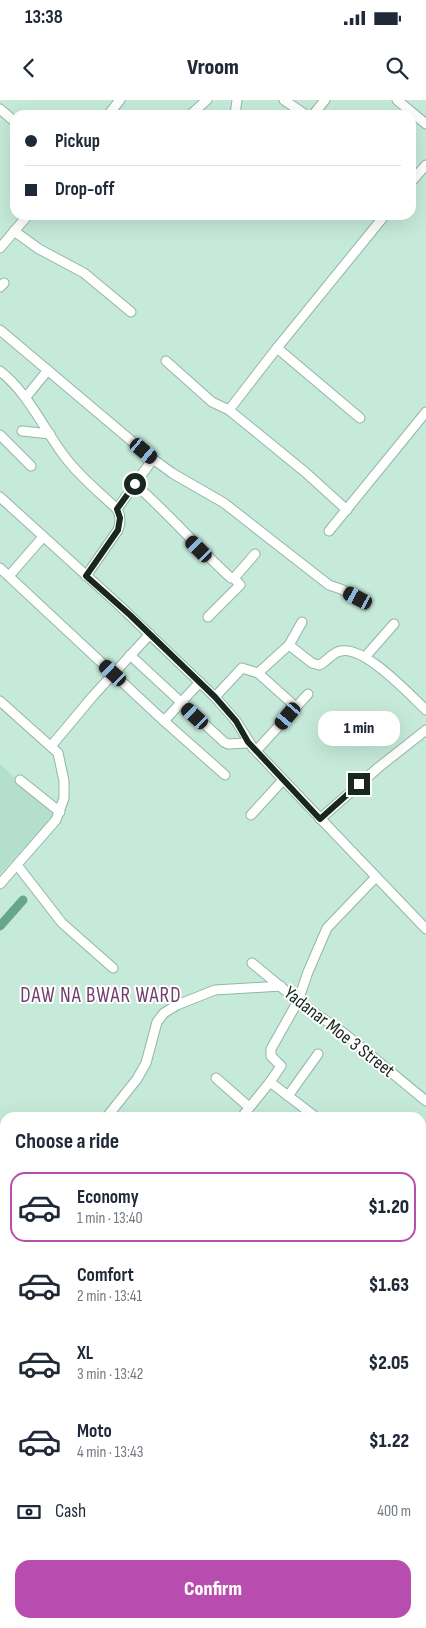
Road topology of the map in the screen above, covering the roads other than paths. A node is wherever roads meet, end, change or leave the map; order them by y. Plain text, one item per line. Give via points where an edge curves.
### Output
1 (120, 100) edge
2 (207, 100) edge
3 (284, 100) edge
4 (325, 100) edge
5 (397, 100) edge
6 (0, 109) edge
7 (112, 110) edge
8 (196, 110) edge
9 (299, 110) edge
10 (317, 110) edge
11 (409, 110) edge
12 (416, 116) edge
13 (10, 118) edge
14 (426, 124) edge
15 (426, 165) edge
16 (416, 176) edge
17 (24, 220) edge
18 (381, 220) edge
19 (14, 231) junction
20 (0, 248) edge
21 (131, 312) dead end
22 (0, 330) edge
23 (277, 348) junction
24 (166, 361) dead end
25 (48, 370) junction
26 (0, 371) edge
27 (26, 397) junction
28 (229, 410) junction
29 (426, 412) edge
30 (360, 418) dead end
31 (22, 431) dead end
32 (50, 434) junction
33 (0, 435) edge
34 (153, 459) junction
35 (31, 466) dead end
36 (135, 484) junction
37 (0, 497) edge
38 (117, 509) junction
39 (347, 510) junction
40 (329, 531) dead end
41 (43, 537) junction
42 (255, 554) dead end
43 (0, 568) edge
44 (9, 576) junction
45 (86, 576) junction
46 (234, 578) junction
47 (366, 605) dead end
48 (208, 617) dead end
49 (302, 622) dead end
50 (394, 624) dead end
51 (150, 634) junction
52 (290, 645) junction
53 (130, 655) junction
54 (365, 657) junction
55 (113, 673) junction
56 (258, 673) junction
57 (200, 682) junction
58 (308, 694) dead end
59 (215, 697) junction
60 (0, 702) edge
61 (181, 703) junction
62 (296, 707) junction
63 (426, 710) edge
64 (164, 722) junction
65 (426, 730) edge
66 (248, 742) junction
67 (52, 745) junction
68 (256, 751) junction
69 (225, 775) dead end
70 (20, 780) dead end
71 (283, 780) junction
72 (60, 812) junction
73 (250, 815) dead end
74 (320, 819) junction
75 (17, 865) junction
76 (376, 877) junction
77 (0, 884) edge
78 (426, 929) edge
79 (252, 963) dead end
80 (113, 968) dead end
81 (281, 986) junction
82 (298, 1001) junction
83 (318, 1054) dead end
84 (216, 1078) dead end
85 (270, 1082) junction
86 (288, 1096) junction
87 (426, 1101) edge
88 (249, 1108) junction
89 (111, 1112) edge
90 (246, 1112) edge
91 (309, 1112) edge

1 - 7 street
2 - 8 street
3 - 9 street
4 - 10 street
5 - 11 street
6 - 13 street
12 - 14 street
15 - 16 street
17 - 19 street
18 - 23 street
19 - 20 street
19 - 21 street via 38,249 84,274
22 - 25 street
23 - 28 street
23 - 30 street
24 - 28 street via 212,402
25 - 27 street
25 - 34 street
26 - 27 street
27 - 32 street
28 - 39 street
29 - 39 street
31 - 32 street
32 - 38 street via 71,465
33 - 35 street
34 - 36 street
34 - 47 street via 224,503 329,586 343,590
36 - 38 street
36 - 46 street via 204,554
37 - 41 street
38 - 45 street via 120,518 118,530
39 - 40 street
41 - 44 street
41 - 45 street
42 - 46 street
43 - 44 street
44 - 55 street
45 - 51 street
46 - 48 street via 240,585
49 - 52 street
50 - 54 street
51 - 53 street
51 - 57 street
52 - 54 street via 318,666 339,651 347,650
52 - 56 street
53 - 55 street
53 - 61 street
54 - 63 street
55 - 64 street
55 - 67 street
56 - 59 street via 242,668
56 - 62 street
57 - 59 street
57 - 61 street
58 - 62 street
59 - 66 street via 236,721
60 - 67 street
61 - 64 street
61 - 66 street via 224,742
62 - 68 street
64 - 69 street
65 - 74 street
66 - 68 street
67 - 72 street via 62,766 64,798
68 - 71 street
70 - 72 street
71 - 73 street
71 - 74 street
72 - 75 street
74 - 76 street
75 - 77 street
75 - 80 street via 62,923
76 - 78 street
76 - 82 street via 327,928
79 - 81 street, Yadanar Moe 3 Street
81 - 82 street, Yadanar Moe 3 Street
81 - 89 street via 215,990 164,1013 154,1029 141,1071
82 - 85 street via 271,1049 271,1056 281,1066
82 - 87 street, Yadanar Moe 3 Street via 345,1034
83 - 86 street
84 - 88 street
85 - 86 street
85 - 88 street
86 - 91 street
88 - 90 street

